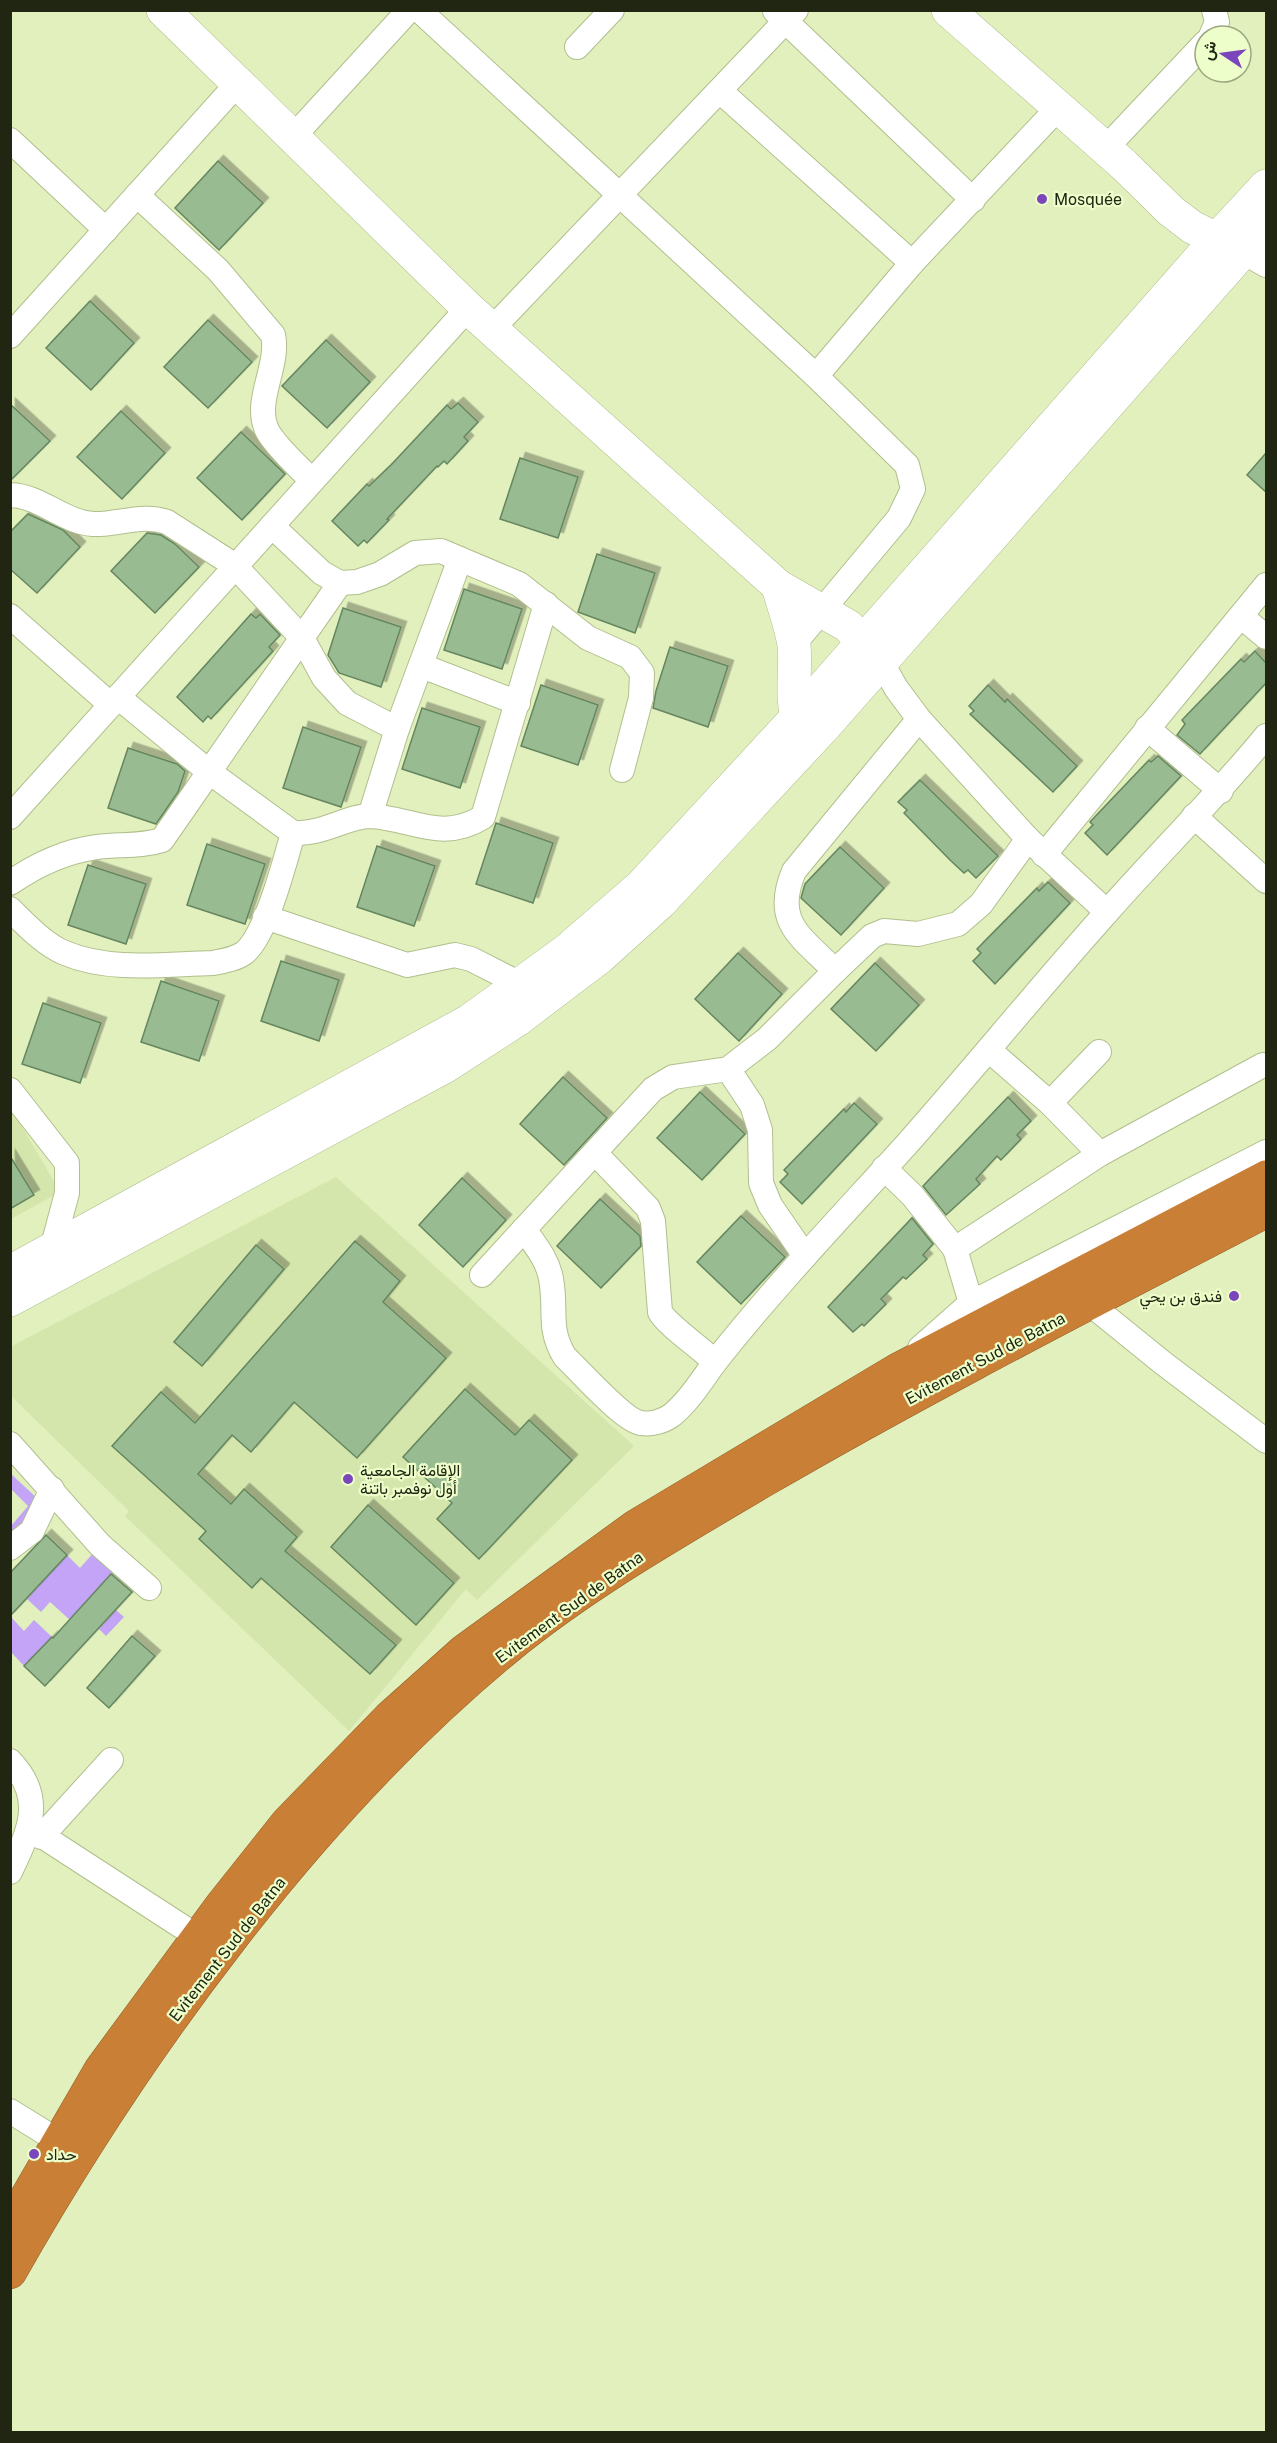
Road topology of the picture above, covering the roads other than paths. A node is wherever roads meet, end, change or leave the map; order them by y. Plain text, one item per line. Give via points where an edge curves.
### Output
1 (163, 10) edge
2 (410, 10) edge
3 (419, 10) edge
4 (612, 10) edge
5 (948, 10) edge
6 (786, 14) edge
7 (577, 47) dead end
8 (1193, 56) edge
9 (238, 83) junction
10 (720, 91) junction
11 (1058, 108) junction
12 (292, 137) junction
13 (10, 140) edge
14 (1105, 149) junction
15 (1266, 186) edge
16 (137, 195) junction
17 (620, 197) junction
18 (973, 200) junction
19 (1266, 225) edge
20 (106, 230) junction
21 (1242, 252) edge
22 (912, 263) junction
23 (468, 308) junction
24 (492, 329) junction
25 (10, 336) edge
26 (816, 376) junction
27 (312, 481) junction
28 (10, 495) edge
29 (272, 526) junction
30 (460, 559) junction
31 (234, 565) junction
32 (340, 583) junction
33 (1266, 585) edge
34 (778, 586) junction
35 (546, 604) junction
36 (823, 612) junction
37 (10, 616) edge
38 (1242, 616) junction
39 (302, 638) junction
40 (1266, 638) edge
41 (794, 644) junction
42 (873, 651) junction
43 (422, 666) junction
44 (114, 701) junction
45 (518, 703) junction
46 (919, 719) junction
47 (1147, 728) junction
48 (397, 729) junction
49 (803, 730) junction
50 (1266, 736) edge
51 (622, 770) dead end
52 (208, 771) junction
53 (1221, 791) junction
54 (370, 816) junction
55 (1194, 816) junction
56 (10, 817) edge
57 (293, 833) junction
58 (1036, 847) junction
59 (1266, 881) edge
60 (10, 883) edge
61 (10, 909) edge
62 (1107, 912) junction
63 (266, 917) junction
64 (836, 971) junction
65 (520, 984) junction
66 (990, 1051) junction
67 (1100, 1052) dead end
68 (1263, 1065) dead end
69 (728, 1069) junction
70 (10, 1090) edge
71 (1050, 1103) junction
72 (1266, 1152) edge
73 (596, 1154) junction
74 (1100, 1154) junction
75 (885, 1168) junction
76 (1266, 1177) edge
77 (1266, 1211) edge
78 (524, 1229) junction
79 (52, 1249) junction
80 (955, 1250) junction
81 (805, 1256) junction
82 (10, 1272) edge
83 (482, 1275) dead end
84 (10, 1300) edge
85 (971, 1303) junction
86 (1089, 1303) junction
87 (715, 1362) junction
88 (897, 1370) junction
89 (1266, 1441) edge
90 (10, 1444) edge
91 (51, 1488) junction
92 (10, 1548) edge
93 (149, 1588) dead end
94 (111, 1760) dead end
95 (10, 1761) edge
96 (35, 1833) junction
97 (13, 1862) edge
98 (198, 1937) junction
99 (10, 2111) edge
100 (60, 2142) junction
101 (10, 2226) edge
102 (10, 2272) edge

1 - 9 main road
2 - 12 street
3 - 17 street
4 - 7 street
5 - 11 main road
6 - 10 street
6 - 18 street
8 - 14 street
9 - 12 main road
9 - 16 street
10 - 17 street
10 - 22 street
11 - 14 main road
11 - 18 street
12 - 23 main road
13 - 20 street
14 - 21 main road via 1192,227
15 - 21 main road
16 - 20 street
16 - 27 street via 218,270 273,335 276,349 264,421 269,433
17 - 24 street
17 - 26 street
18 - 22 street
19 - 21 main road
20 - 25 street
21 - 42 main road via 921,614
22 - 26 street
23 - 24 main road
23 - 27 street
24 - 34 main road
26 - 36 street via 907,465 913,480 909,501 899,518
27 - 29 street
28 - 31 street via 25,495 93,524 156,518
29 - 31 street
29 - 32 street via 322,573
30 - 32 street via 441,551 415,554 380,574
30 - 35 street via 519,584
30 - 43 street
31 - 39 street
31 - 44 street
32 - 39 street
33 - 38 street
34 - 36 main road
34 - 41 main road
35 - 45 street
35 - 51 street via 588,638 630,657 642,673 641,698
36 - 41 street
36 - 42 main road via 848,626
37 - 44 street
38 - 40 street
38 - 47 street
39 - 48 street via 324,678 347,703
39 - 52 street
41 - 49 main road via 793,699
42 - 46 street
42 - 49 main road
43 - 45 street
43 - 48 street
44 - 52 street
44 - 56 street
45 - 54 street via 483,817 458,828 430,829
46 - 58 street
46 - 64 street via 794,871 788,886 784,902 790,924
47 - 53 street
47 - 58 street
48 - 54 street
49 - 65 main road via 641,886 566,951
49 - 84 main road via 661,902 600,957 517,1020 446,1066
50 - 53 street
52 - 57 street
52 - 60 street via 162,840 61,855
53 - 55 street
54 - 57 street via 307,834
55 - 59 street
55 - 62 street
57 - 63 street
58 - 62 street
58 - 64 street via 958,924 918,934 878,933
61 - 63 street via 63,953 105,964 213,963 243,955 254,944
62 - 66 street
63 - 65 street via 399,963 418,964 455,955 471,959
64 - 69 street via 767,1039
65 - 79 main road via 469,1021
66 - 71 street
66 - 75 street
67 - 71 street
68 - 74 street
69 - 73 street via 673,1077 653,1089
69 - 81 street via 752,1105 760,1130 761,1183 770,1205
70 - 79 street via 66,1163 67,1193
71 - 74 street
72 - 85 street
73 - 78 street
73 - 87 street via 648,1208 653,1221 660,1312 665,1321 693,1340
74 - 80 street
75 - 80 street via 912,1195
75 - 81 street
76 - 88 highway, Evitement Sud de Batna
77 - 86 highway, Evitement Sud de Batna
78 - 83 street
78 - 87 street via 548,1265 553,1333 559,1347 627,1417 640,1424 670,1417
79 - 82 main road
80 - 85 street
81 - 87 street
85 - 88 street
86 - 89 street
86 - 102 highway, Evitement Sud de Batna via 909,1397 659,1544 508,1646 381,1765 315,1838 216,1960 93,2137
88 - 98 highway, Evitement Sud de Batna via 636,1526 464,1651 389,1718 288,1823
90 - 91 street
91 - 92 street via 32,1531
91 - 93 street via 100,1545
94 - 96 street
95 - 96 street via 28,1784
96 - 97 street
96 - 98 street
98 - 100 highway, Evitement Sud de Batna via 101,2069
99 - 100 street
100 - 101 highway, Evitement Sud de Batna

